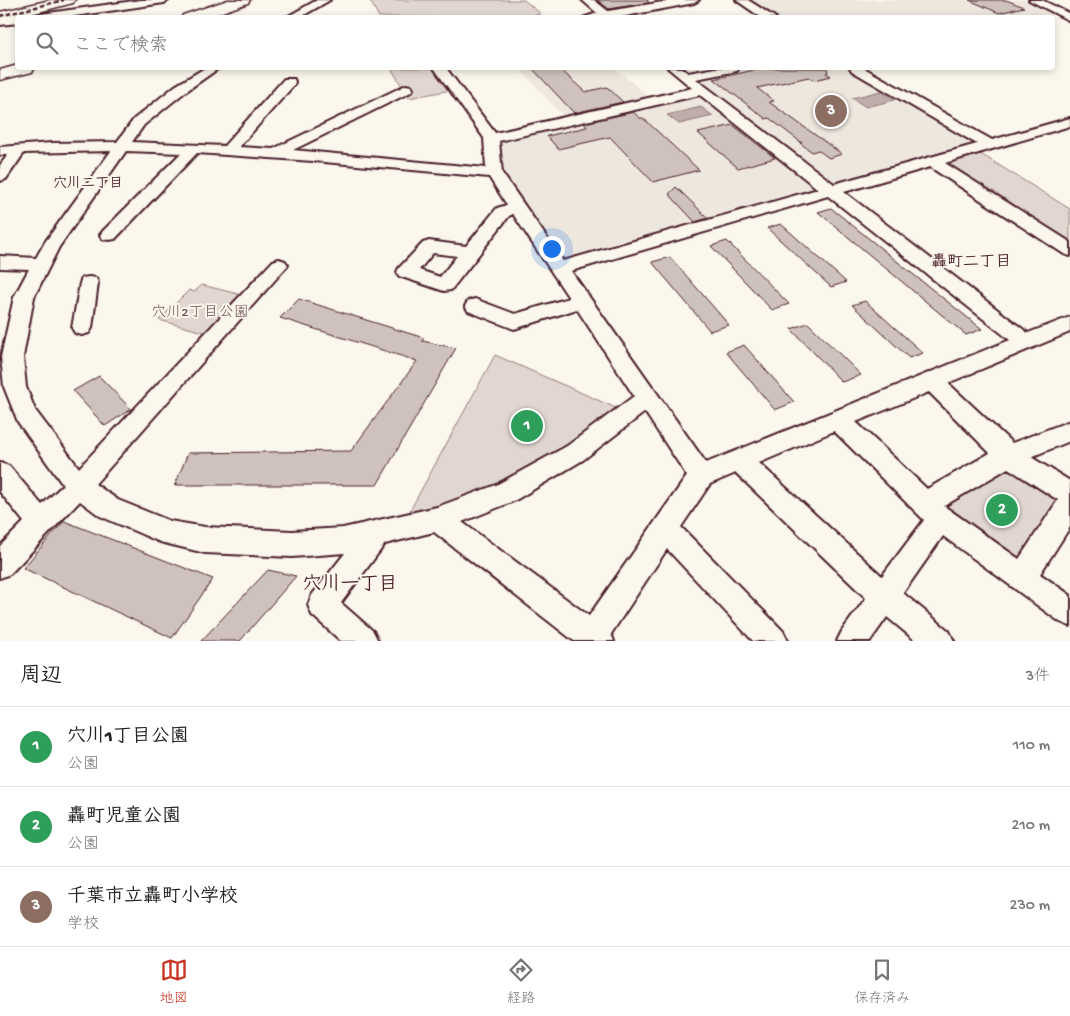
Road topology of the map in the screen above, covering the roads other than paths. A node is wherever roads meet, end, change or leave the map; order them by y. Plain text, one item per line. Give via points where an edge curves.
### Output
1 (48, 0) edge
2 (68, 0) edge
3 (164, 0) edge
4 (243, 0) edge
5 (325, 0) edge
6 (587, 0) edge
7 (692, 0) edge
8 (741, 0) edge
9 (678, 1) edge
10 (1043, 1) edge
11 (0, 11) edge
12 (56, 15) edge
13 (197, 15) edge
14 (296, 15) edge
15 (607, 15) edge
16 (613, 15) edge
17 (766, 15) edge
18 (1068, 16) edge
19 (0, 17) edge
20 (15, 20) edge
21 (0, 22) edge
22 (19, 70) edge
23 (210, 70) edge
24 (441, 70) edge
25 (704, 70) edge
26 (859, 70) edge
27 (680, 72) edge
28 (0, 75) edge
29 (289, 82) dead end
30 (406, 89) dead end
31 (703, 90) junction
32 (1070, 122) edge
33 (491, 138) junction
34 (122, 145) junction
35 (990, 145) junction
36 (20, 149) junction
37 (193, 149) junction
38 (228, 150) junction
39 (0, 151) edge
40 (276, 153) junction
41 (932, 161) junction
42 (494, 173) junction
43 (0, 176) edge
44 (831, 190) junction
45 (517, 207) junction
46 (109, 235) dead end
47 (1070, 250) edge
48 (471, 252) dead end
49 (0, 262) edge
50 (40, 264) junction
51 (279, 264) dead end
52 (559, 268) junction
53 (89, 283) dead end
54 (581, 301) junction
55 (474, 306) dead end
56 (9, 316) edge
57 (1070, 324) edge
58 (82, 328) dead end
59 (1026, 342) junction
60 (932, 381) junction
61 (647, 398) junction
62 (838, 420) junction
63 (1070, 431) edge
64 (1008, 455) junction
65 (739, 460) junction
66 (0, 474) edge
67 (701, 476) junction
68 (78, 486) junction
69 (1070, 494) edge
70 (1070, 504) edge
71 (933, 511) junction
72 (437, 520) junction
73 (41, 523) junction
74 (664, 528) junction
75 (377, 533) junction
76 (0, 565) edge
77 (1022, 578) junction
78 (884, 596) junction
79 (1070, 612) edge
80 (354, 638) edge
81 (594, 639) edge
82 (773, 641) edge
83 (852, 641) edge
84 (939, 641) edge

1 - 11 highway
2 - 19 highway
3 - 12 street
4 - 13 highway
5 - 14 street
6 - 15 street
7 - 9 street
8 - 17 street
9 - 16 street
10 - 18 street
20 - 21 street
22 - 28 highway
23 - 34 street via 139,122
24 - 33 street
25 - 27 street
26 - 35 street
27 - 31 street
29 - 38 street
30 - 40 street
31 - 33 street
31 - 44 street
32 - 35 street
33 - 42 street
34 - 36 street
34 - 37 street
34 - 50 street
35 - 41 street
36 - 39 street
36 - 43 street
37 - 38 street
37 - 46 street
38 - 40 street
40 - 42 street
41 - 44 street
41 - 47 street
42 - 45 street
44 - 52 street
44 - 59 street
45 - 48 street via 503,212
45 - 52 street
49 - 50 street
50 - 56 street via 24,297
51 - 68 street
52 - 54 street
53 - 58 street
54 - 55 street via 514,322
54 - 61 street
56 - 68 street via 15,387 26,415
57 - 59 street
59 - 60 street
60 - 62 street
60 - 64 street
61 - 67 street
61 - 72 street via 575,453 473,508
62 - 65 street
62 - 71 street
63 - 64 street
64 - 69 street
64 - 71 street
65 - 67 street
65 - 78 street
66 - 73 street
67 - 74 street
68 - 73 street
68 - 75 street via 109,508 135,520 169,533 205,540 292,544 342,541
70 - 77 street
71 - 77 street
71 - 78 street
72 - 75 street
72 - 81 street
73 - 76 street
74 - 81 street
74 - 82 street
75 - 80 street via 322,605
77 - 79 street
78 - 83 street
78 - 84 street

